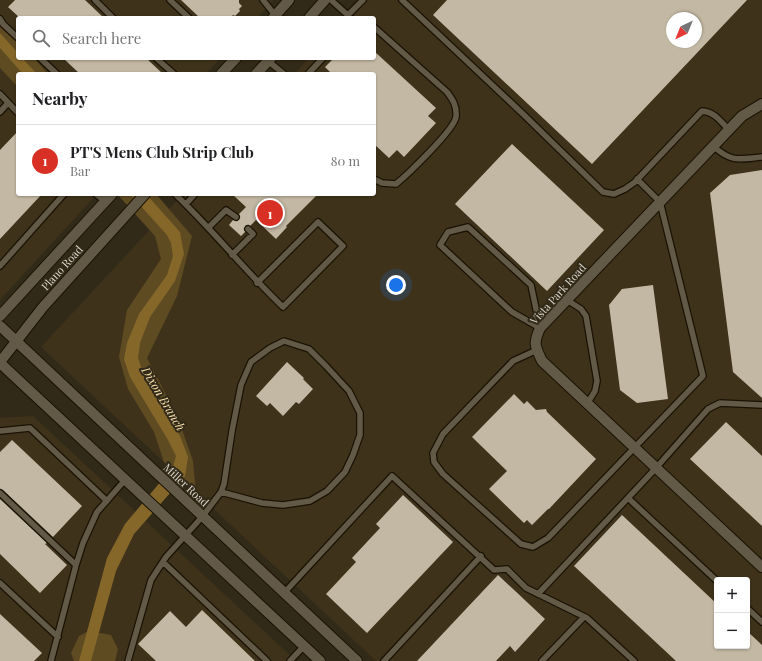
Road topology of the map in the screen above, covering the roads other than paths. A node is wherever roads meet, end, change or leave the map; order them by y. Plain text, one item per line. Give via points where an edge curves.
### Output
1 (95, 0) edge
2 (170, 0) edge
3 (263, 0) edge
4 (289, 0) edge
5 (325, 0) edge
6 (331, 0) edge
7 (363, 0) edge
8 (402, 0) edge
9 (111, 16) edge
10 (187, 16) edge
11 (273, 16) edge
12 (275, 16) edge
13 (311, 16) edge
14 (348, 16) edge
15 (350, 16) edge
16 (0, 19) edge
17 (376, 29) edge
18 (16, 36) edge
19 (42, 60) edge
20 (158, 60) edge
21 (233, 60) edge
22 (270, 60) edge
23 (321, 60) edge
24 (55, 72) edge
25 (172, 72) edge
26 (223, 72) edge
27 (258, 72) edge
28 (282, 72) edge
29 (310, 72) edge
30 (0, 94) edge
31 (8, 103) junction
32 (762, 104) edge
33 (16, 111) edge
34 (0, 112) edge
35 (729, 130) junction
36 (714, 146) junction
37 (762, 157) edge
38 (637, 179) junction
39 (376, 180) edge
40 (62, 196) edge
41 (143, 196) edge
42 (178, 196) edge
43 (193, 196) edge
44 (108, 198) edge
45 (660, 202) junction
46 (186, 204) junction
47 (236, 217) dead end
48 (209, 227) junction
49 (248, 229) dead end
50 (232, 255) junction
51 (0, 266) edge
52 (257, 283) junction
53 (567, 300) junction
54 (0, 316) edge
55 (0, 326) edge
56 (540, 328) junction
57 (16, 341) junction
58 (537, 350) junction
59 (0, 362) edge
60 (587, 404) junction
61 (762, 404) edge
62 (0, 431) edge
63 (634, 448) junction
64 (656, 468) junction
65 (125, 480) junction
66 (221, 492) junction
67 (0, 493) edge
68 (628, 498) junction
69 (107, 500) junction
70 (202, 517) junction
71 (186, 535) junction
72 (481, 556) junction
73 (162, 562) junction
74 (76, 565) junction
75 (761, 565) edge
76 (714, 577) edge
77 (0, 583) edge
78 (284, 593) junction
79 (538, 594) junction
80 (750, 611) edge
81 (584, 617) junction
82 (762, 622) edge
83 (58, 637) junction
84 (304, 646) junction
85 (51, 661) edge
86 (128, 661) edge
87 (267, 661) edge
88 (290, 661) edge
89 (320, 661) edge
90 (357, 661) edge
91 (384, 661) edge
92 (542, 661) edge
93 (634, 661) edge

1 - 9 lane
2 - 10 lane
3 - 11 lane
4 - 12 main road
5 - 13 main road
6 - 14 lane
7 - 15 lane
8 - 38 lane via 603,192 614,194
16 - 18 lane
17 - 39 lane via 447,92 456,104 456,119 443,137 396,184
19 - 24 lane
20 - 25 lane
21 - 26 main road
22 - 27 main road
22 - 28 lane
23 - 29 lane
30 - 31 lane
31 - 33 lane
31 - 34 lane
32 - 35 main road, Vista Park Road via 742,116
35 - 36 main road, Vista Park Road
35 - 38 lane via 713,114 702,111
36 - 37 lane via 722,154 735,160
36 - 45 main road, Vista Park Road
38 - 45 lane
40 - 51 lane
41 - 57 main road, Plano Road via 42,307
42 - 46 lane
43 - 46 lane
44 - 54 main road, Plano Road
45 - 53 main road, Vista Park Road
45 - 63 lane via 703,376
46 - 48 lane
47 - 48 lane via 226,210
48 - 50 lane
49 - 50 lane via 253,234
50 - 52 lane
52 - 52 lane via 282,307 343,246 318,222
53 - 56 main road, Vista Park Road
53 - 60 lane via 581,309 586,316 597,381 595,391
55 - 57 main road, Miller Road
56 - 56 lane via 512,312 440,245 448,232 468,227 531,285
56 - 58 main road, Vista Park Road via 535,341
57 - 59 main road, Plano Road
57 - 70 main road, Miller Road
58 - 60 main road via 542,361
58 - 63 lane via 513,361 443,434 432,453 434,462 443,474 521,544 532,548 548,538
59 - 65 main road
60 - 63 main road
61 - 64 lane via 720,403 708,409
62 - 69 lane via 30,428
63 - 64 main road
64 - 68 lane
64 - 75 main road
65 - 69 lane
65 - 71 main road
66 - 66 lane via 262,504 283,506 310,501 327,491 345,472 360,435 360,413 349,391 309,349 284,341 251,362 241,385
66 - 70 lane
67 - 74 lane
68 - 76 lane
68 - 79 lane
69 - 74 lane via 97,512
70 - 71 lane
70 - 78 main road, Miller Road
71 - 73 lane
71 - 84 main road
72 - 78 lane via 392,476
72 - 79 lane via 494,570 507,569 526,588
72 - 91 lane
73 - 86 lane via 151,580
73 - 87 lane
74 - 83 lane
77 - 83 lane
78 - 90 main road, Miller Road
79 - 81 lane
80 - 82 lane
81 - 92 lane
81 - 93 lane
83 - 85 lane
84 - 88 lane
84 - 89 main road

